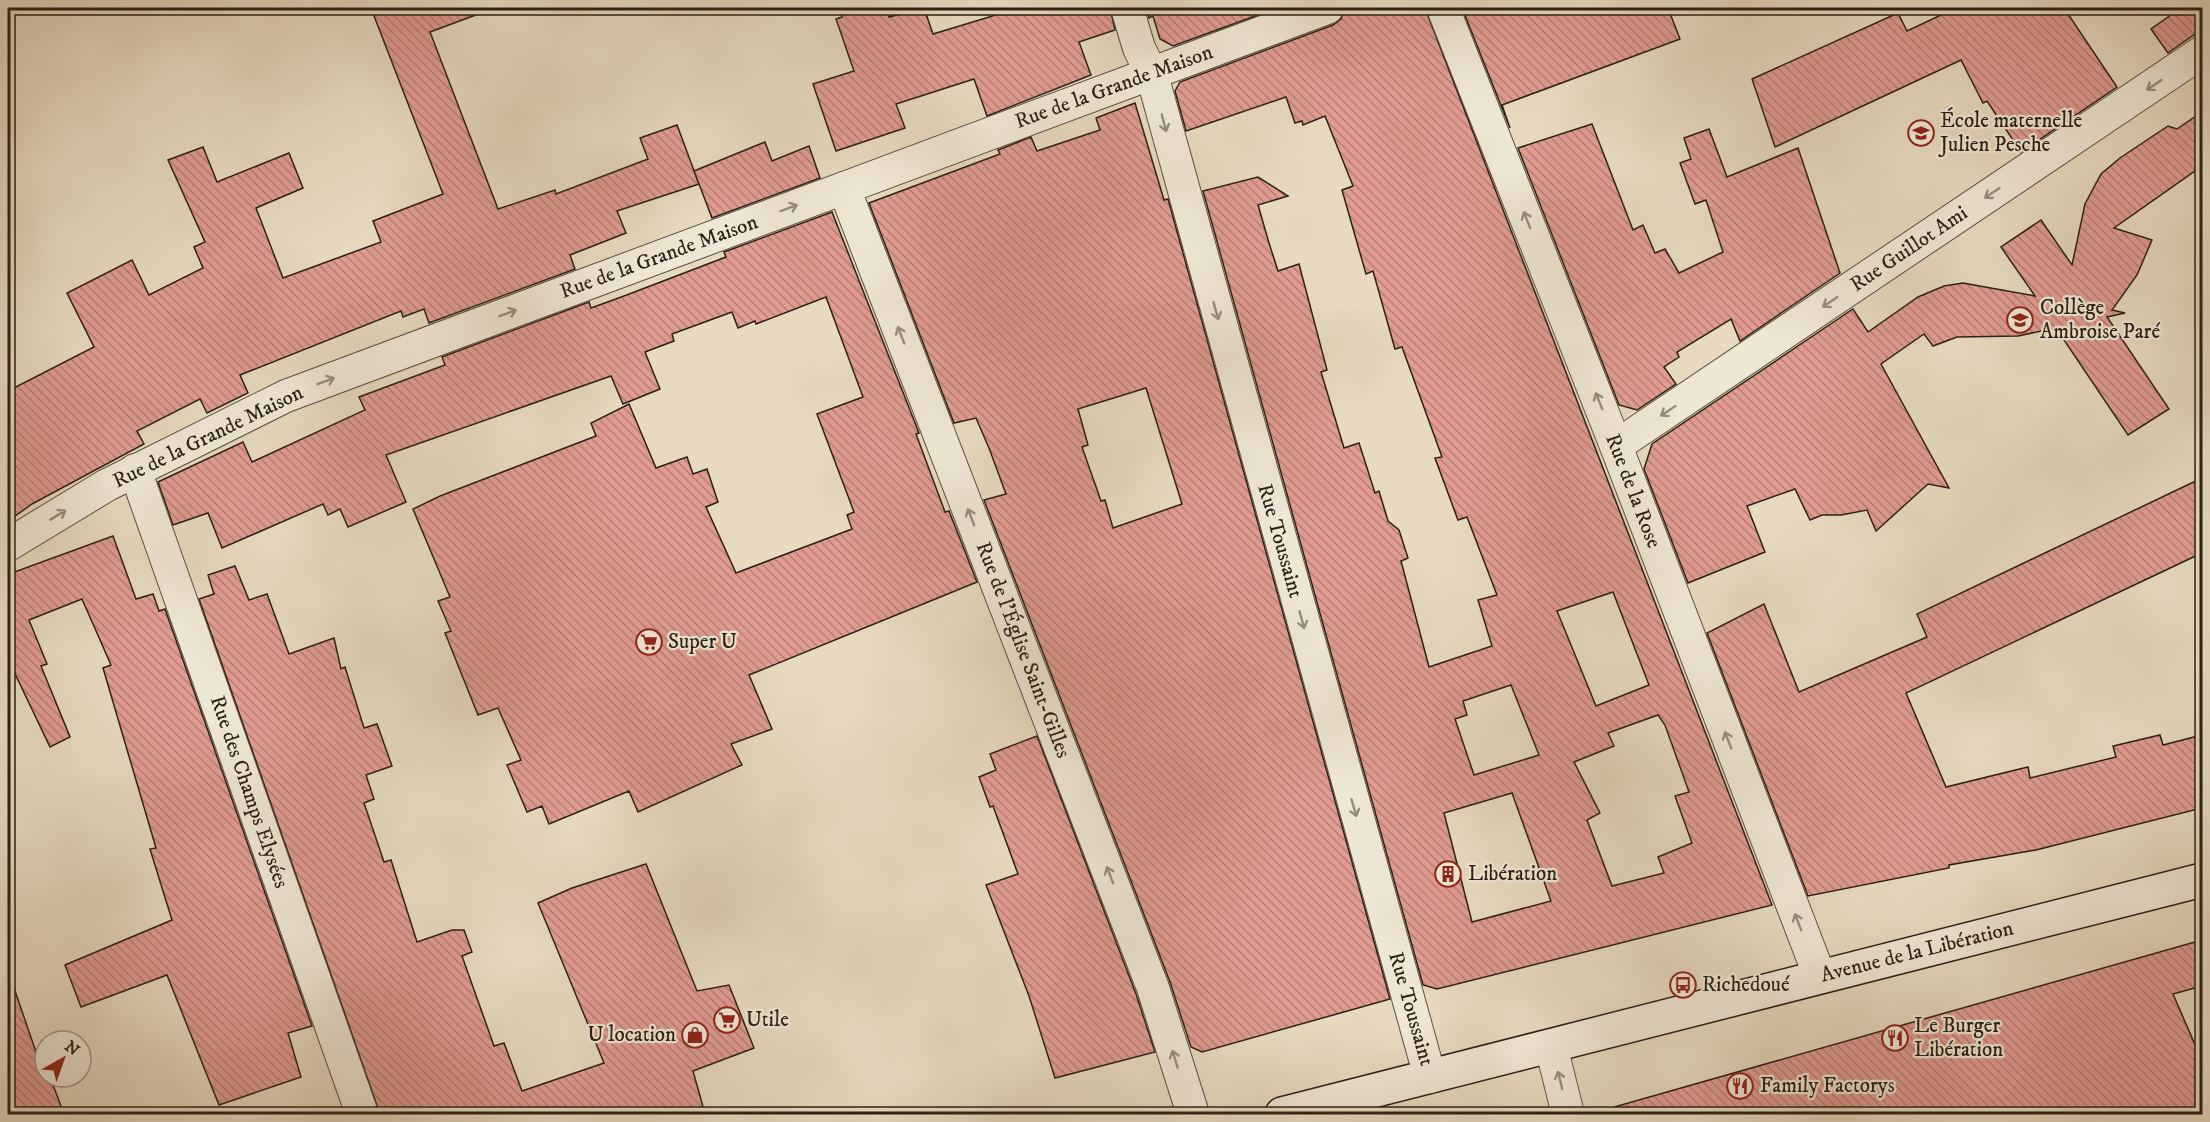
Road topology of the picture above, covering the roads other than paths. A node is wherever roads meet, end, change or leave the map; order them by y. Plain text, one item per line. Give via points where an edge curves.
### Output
1 (1127, 8) edge
2 (1328, 8) edge
3 (1443, 8) edge
4 (2202, 52) edge
5 (1152, 75) junction
6 (844, 188) junction
7 (1616, 446) junction
8 (135, 471) junction
9 (8, 545) edge
10 (2202, 880) edge
11 (1820, 977) junction
12 (1551, 1046) junction
13 (1430, 1077) junction
14 (362, 1114) edge
15 (1193, 1114) edge
16 (1282, 1114) edge
17 (1568, 1114) edge

1 - 5 street, Rue Toussaint
2 - 5 street, Rue de la Grande Maison via 1175,63
7 -> 3 street, Rue de la Rose
4 -> 7 street, Rue Guillot Ami
5 - 6 street, Rue de la Grande Maison
5 -> 13 street, Rue Toussaint
8 -> 6 street, Rue de la Grande Maison via 286,396
15 -> 6 street, Rue de l'Église Saint-Gilles via 1149,977
11 -> 7 street, Rue de la Rose
9 -> 8 street, Rue de la Grande Maison
8 - 14 street, Rue des Champs Elysées
10 - 11 main road, Avenue de la Libération
11 - 12 main road, Avenue de la Libération
12 - 13 main road, Avenue de la Libération
17 -> 12 street
13 - 16 main road, Avenue de la Libération

